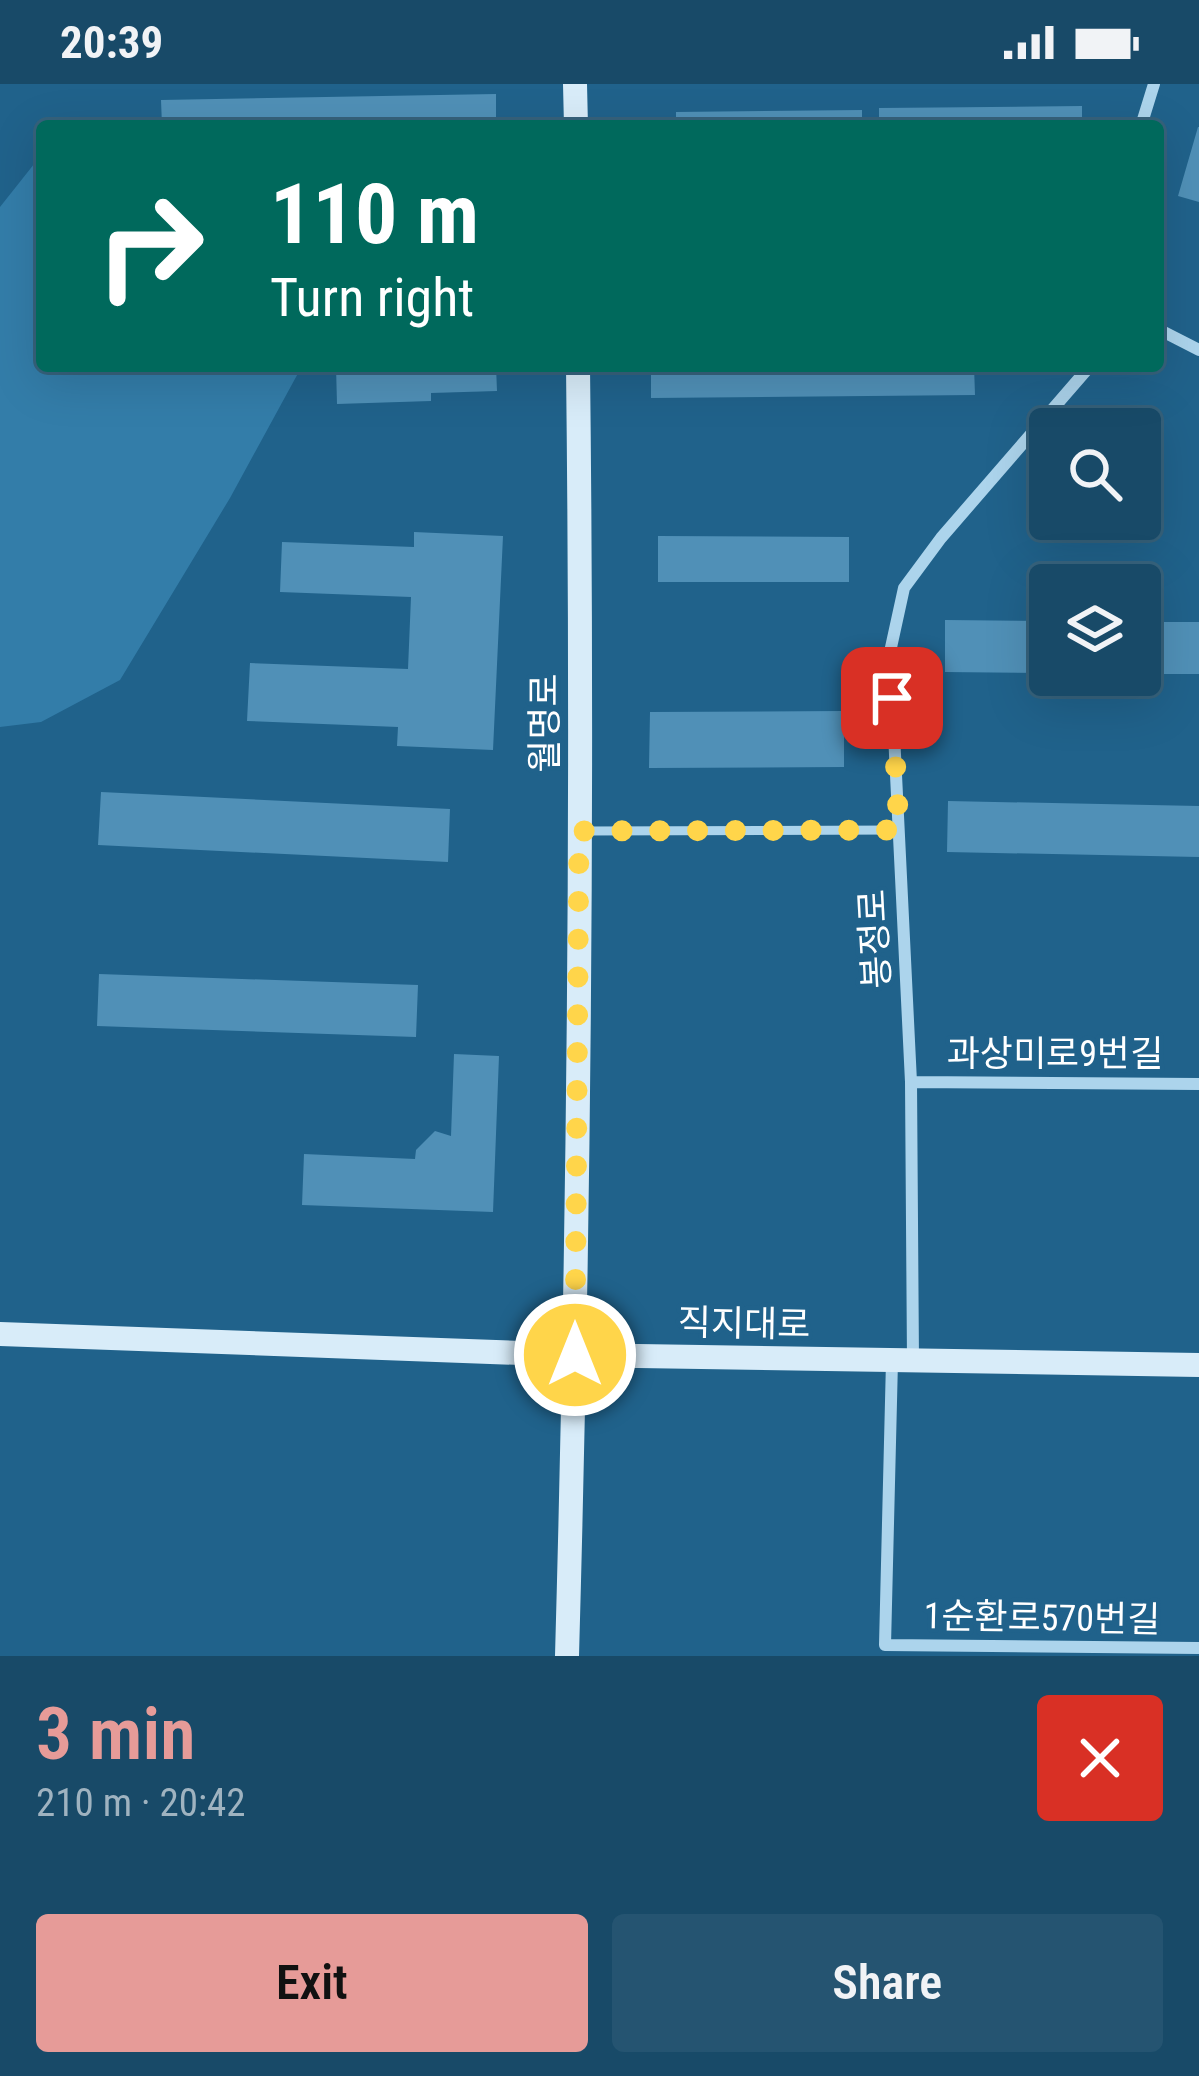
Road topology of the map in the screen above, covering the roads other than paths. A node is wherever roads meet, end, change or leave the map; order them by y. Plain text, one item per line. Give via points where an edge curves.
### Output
1 (575, 84) edge
2 (1154, 84) edge
3 (576, 120) edge
4 (1143, 120) edge
5 (1164, 332) edge
6 (1199, 350) edge
7 (578, 372) edge
8 (1085, 372) edge
9 (899, 830) junction
10 (579, 831) junction
11 (911, 1082) junction
12 (1199, 1084) edge
13 (0, 1334) edge
14 (575, 1355) junction
15 (902, 1362) junction
16 (1199, 1365) edge
17 (885, 1645) joint
18 (1199, 1648) edge
19 (567, 1656) edge

1 - 3 street
2 - 4 street
5 - 6 street
7 - 10 street, 월명로
8 - 9 street, 봉정로 via 904,588 890,652
9 - 10 lane
9 - 11 street, 봉정로
10 - 14 street, 월명로
11 - 12 street, 과상미로9번길
11 - 15 street, 봉정로
13 - 14 street, 직지대로
14 - 15 street, 직지대로
14 - 19 street, 월명로
15 - 16 street, 직지대로
15 - 17 street, 봉정로
17 - 18 street, 1순환로570번길

